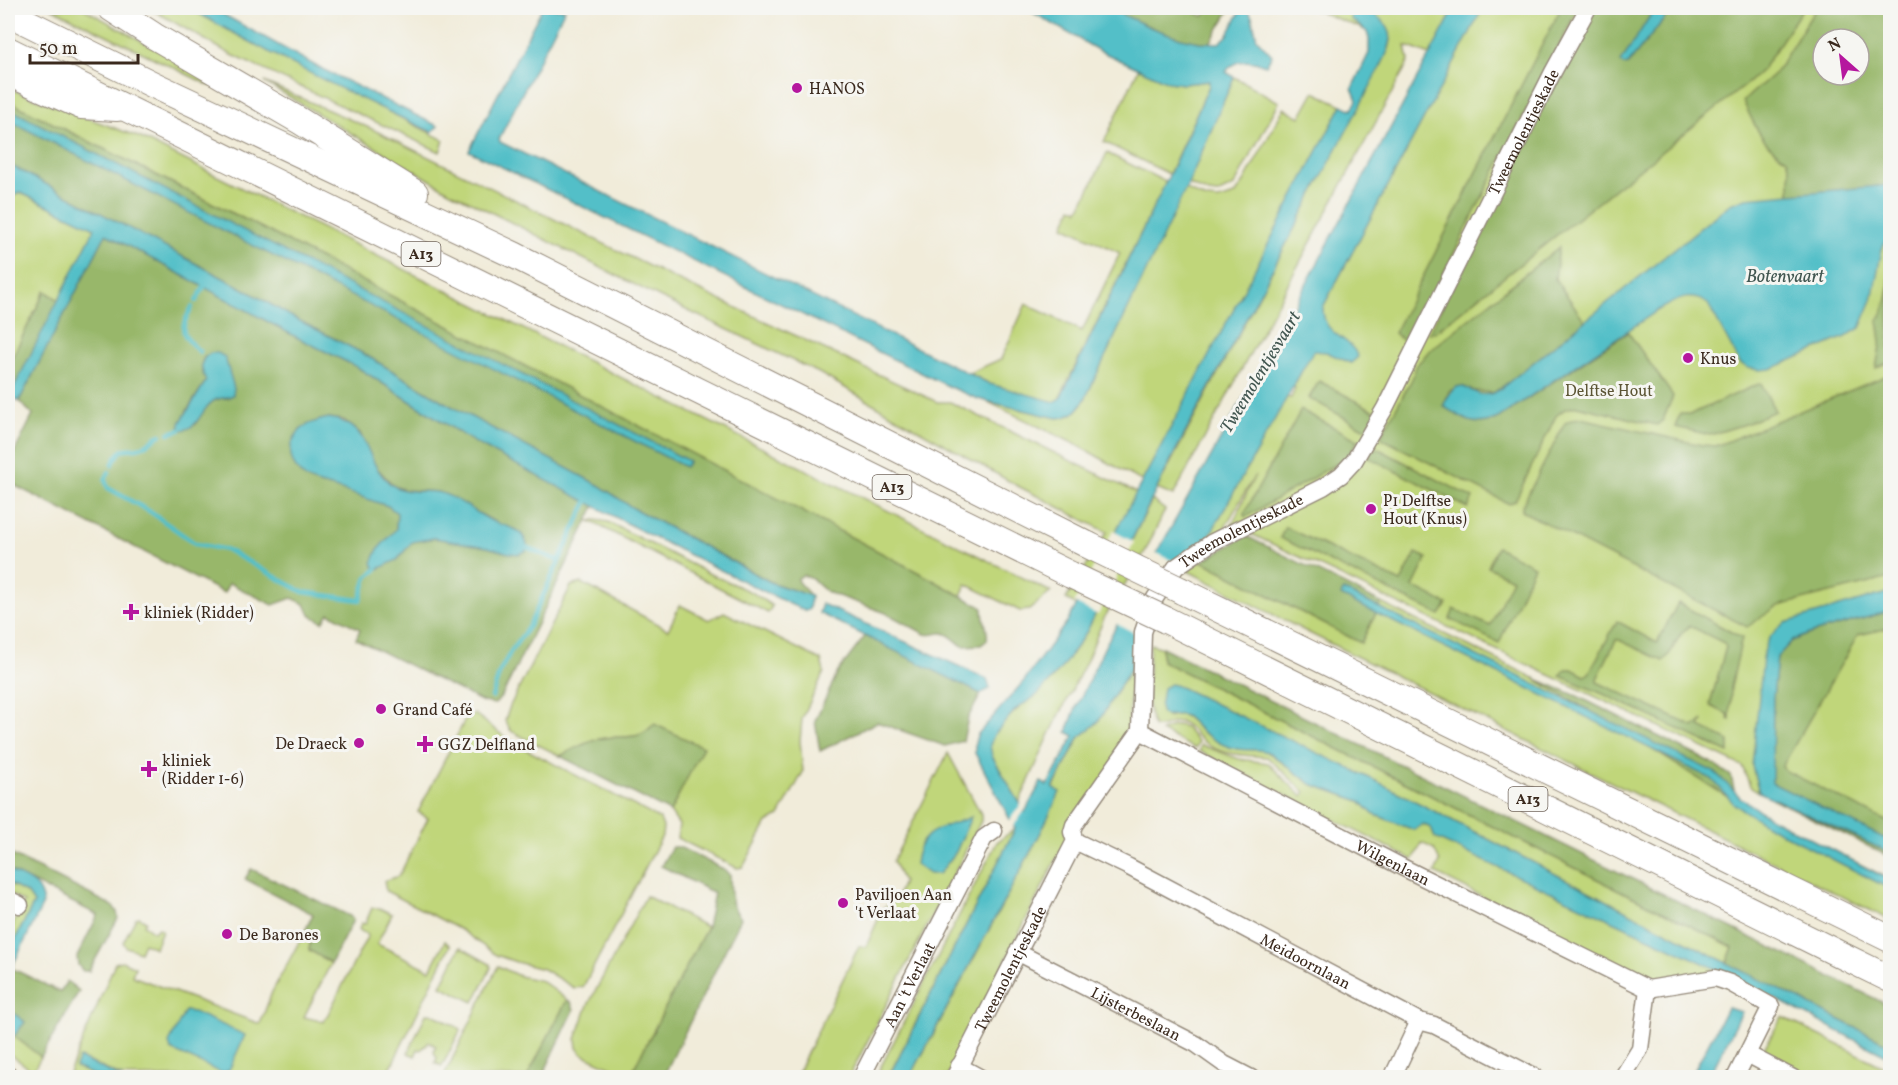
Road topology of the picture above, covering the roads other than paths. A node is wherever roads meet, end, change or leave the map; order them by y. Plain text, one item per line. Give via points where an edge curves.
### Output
1 (111, 8) edge
2 (1588, 8) edge
3 (8, 13) edge
4 (8, 50) edge
5 (8, 73) edge
6 (128, 109) junction
7 (516, 256) junction
8 (1140, 730) junction
9 (994, 831) dead end
10 (1075, 841) junction
11 (1890, 939) edge
12 (1017, 952) junction
13 (1890, 979) edge
14 (1648, 989) junction
15 (1419, 1021) junction
16 (1747, 1054) junction
17 (956, 1072) edge
18 (8, 1074) edge
19 (12, 1077) edge
20 (861, 1077) edge
21 (981, 1077) edge
22 (1251, 1077) edge
23 (1392, 1077) edge
24 (1536, 1077) edge
25 (1622, 1077) edge
26 (1735, 1077) edge
27 (1793, 1077) edge

1 - 7 highway, A13
2 - 8 street, Tweemolentjeskade via 1385,408 1354,461 1323,487 1216,540 1176,567 1155,598 1143,632
3 - 7 highway, A13
4 - 6 highway, A13
5 - 6 highway, A13 via 81,106
6 - 13 highway, A13, bridge
7 - 11 highway, A13, bridge via 1088,545
8 - 10 street, Tweemolentjeskade via 1074,825
8 - 14 street, Wilgenlaan via 1404,868
9 - 20 street, Aan 't Verlaat via 984,838
10 - 12 street, Tweemolentjeskade
10 - 15 street, Meidoornlaan
12 - 17 street, Tweemolentjeskade
12 - 22 street, Lijsterbeslaan via 1196,1044
14 - 16 street via 1715,978 1771,1006
14 - 25 street via 1640,1049
15 - 23 street
15 - 24 street, Meidoornlaan
16 - 26 street
16 - 27 street
17 - 21 street
18 - 19 street

